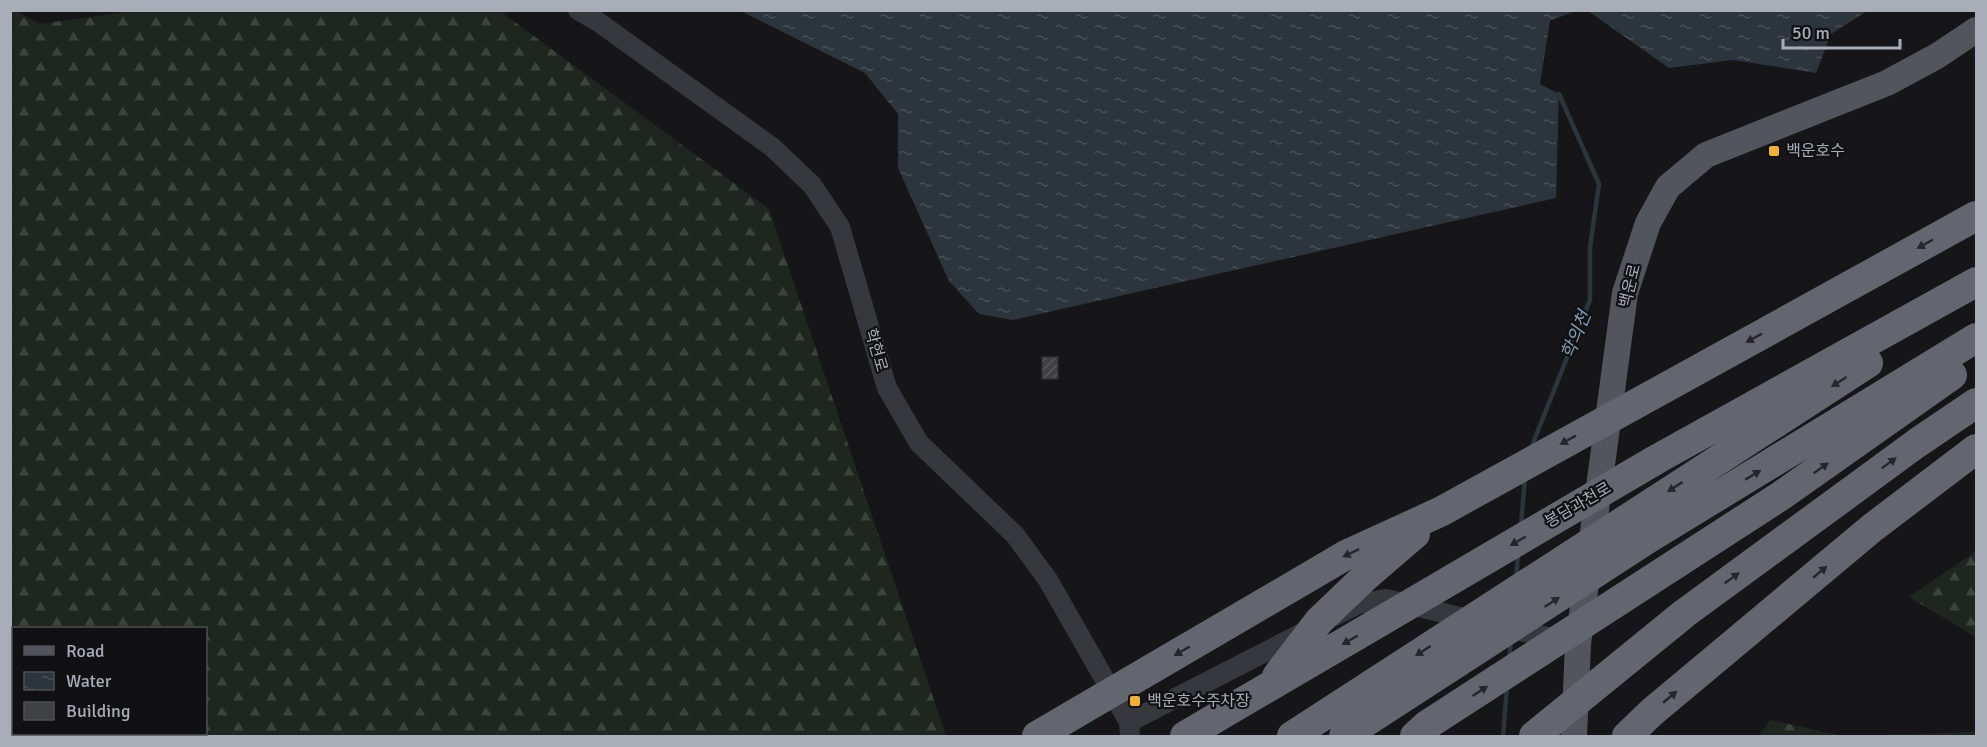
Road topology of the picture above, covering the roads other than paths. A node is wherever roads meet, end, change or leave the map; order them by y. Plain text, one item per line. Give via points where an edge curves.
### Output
1 (578, 10) edge
2 (1977, 30) edge
3 (1977, 216) edge
4 (1977, 282) edge
5 (1977, 293) edge
6 (1977, 338) edge
7 (1977, 357) edge
8 (1977, 403) edge
9 (1977, 449) edge
10 (1442, 511) junction
11 (1578, 644) junction
12 (1130, 729) edge
13 (1417, 733) edge
14 (1037, 736) edge
15 (1185, 736) edge
16 (1226, 736) edge
17 (1292, 736) edge
18 (1344, 736) edge
19 (1534, 736) edge
20 (1574, 736) edge
21 (1627, 736) edge

1 - 12 street, 학현로 via 772,147 812,185 840,227 887,388 919,443 1015,535 1048,580
2 - 11 main road, 백운로 via 1887,83 1706,155 1668,187 1648,222 1626,293
3 -> 10 highway
4 -> 15 highway, 봉담과천로 via 1659,458
5 -> 17 highway
18 -> 6 highway via 1649,538
13 -> 7 highway via 1782,495
19 -> 8 highway via 1685,613
21 -> 9 highway via 1872,528
10 -> 14 highway via 1346,555
10 - 16 highway via 1319,621 1246,717
11 - 12 street via 1386,599 1358,604
11 - 20 main road, 백운로

